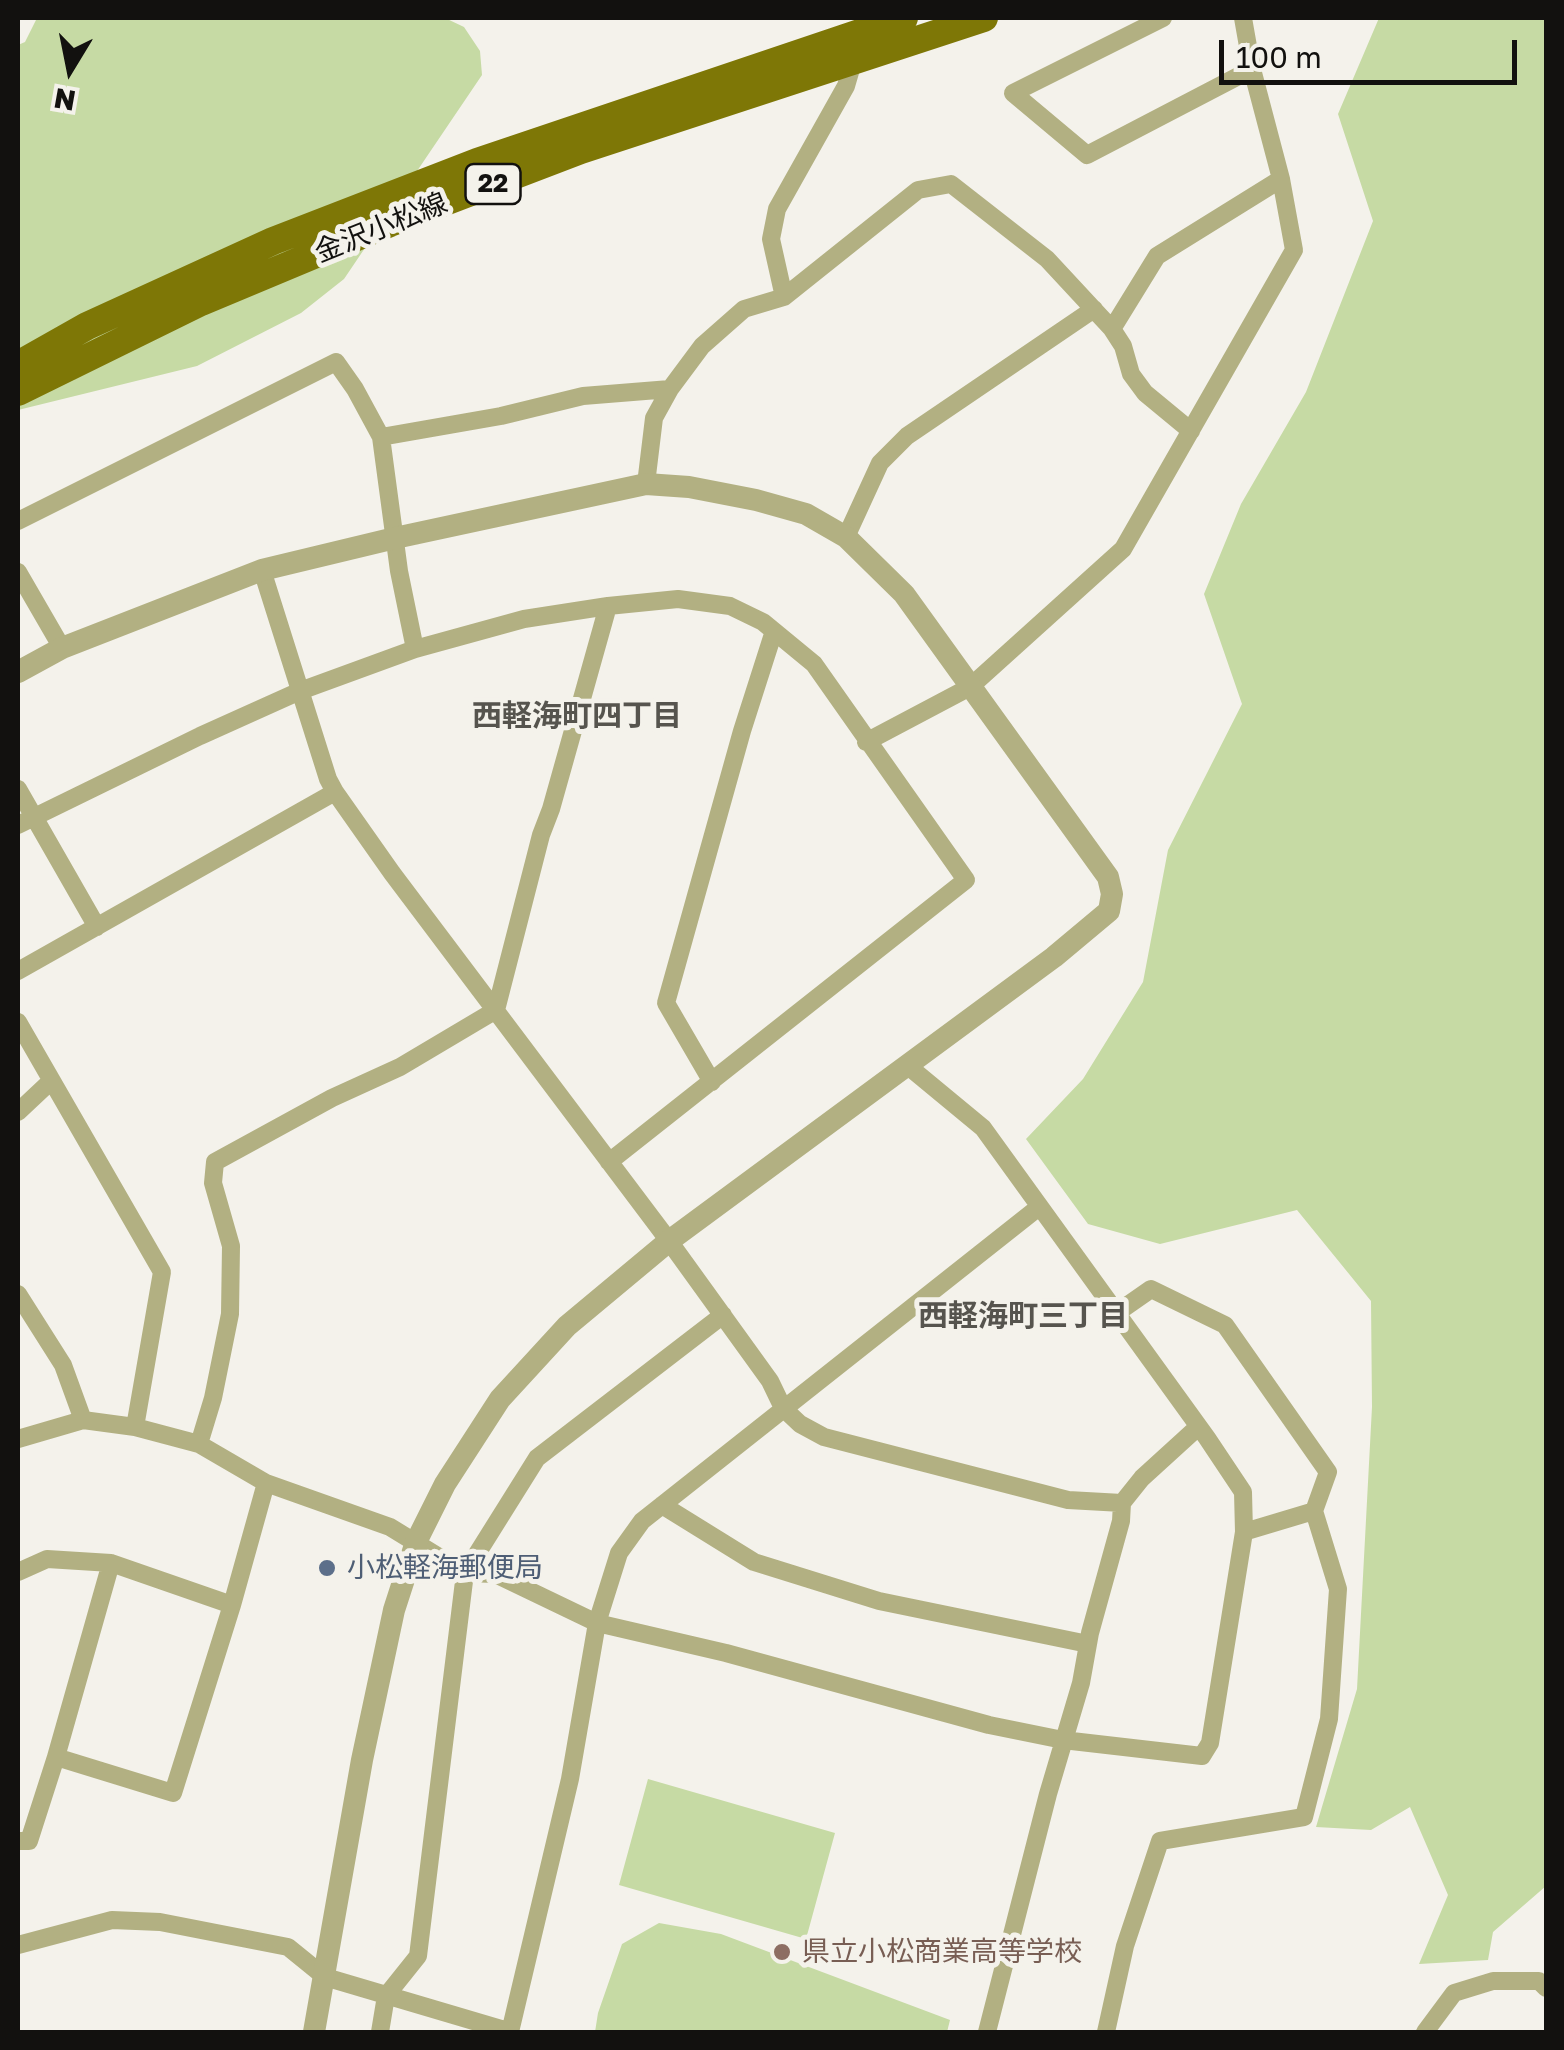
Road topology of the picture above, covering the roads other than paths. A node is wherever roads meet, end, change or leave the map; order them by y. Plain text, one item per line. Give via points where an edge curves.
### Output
1 (904, 18) edge
2 (984, 18) edge
3 (1163, 18) edge
4 (1244, 18) edge
5 (850, 38) edge
6 (1252, 69) junction
7 (1281, 179) junction
8 (784, 296) junction
9 (1094, 309) junction
10 (1112, 329) junction
11 (18, 365) edge
12 (670, 389) junction
13 (18, 392) edge
14 (1191, 431) junction
15 (380, 438) junction
16 (646, 484) junction
17 (18, 521) edge
18 (846, 537) junction
19 (395, 538) junction
20 (262, 570) junction
21 (18, 572) edge
22 (608, 606) junction
23 (774, 632) junction
24 (62, 648) junction
25 (415, 649) junction
26 (18, 672) edge
27 (970, 687) junction
28 (300, 691) junction
29 (866, 742) junction
30 (18, 789) edge
31 (335, 792) junction
32 (25, 820) edge
33 (97, 927) junction
34 (18, 971) edge
35 (496, 1010) junction
36 (18, 1022) edge
37 (908, 1066) junction
38 (50, 1081) junction
39 (712, 1082) junction
40 (18, 1112) edge
41 (609, 1162) junction
42 (1038, 1207) junction
43 (669, 1240) junction
44 (18, 1294) edge
45 (1118, 1312) junction
46 (722, 1315) junction
47 (782, 1408) junction
48 (83, 1420) junction
49 (134, 1427) junction
50 (1198, 1427) junction
51 (18, 1439) edge
52 (200, 1444) junction
53 (266, 1482) junction
54 (1122, 1503) junction
55 (662, 1504) junction
56 (1314, 1511) junction
57 (1244, 1532) junction
58 (416, 1542) junction
59 (111, 1563) junction
60 (18, 1572) edge
61 (464, 1573) junction
62 (232, 1605) junction
63 (597, 1623) junction
64 (1088, 1644) junction
65 (1063, 1740) junction
66 (56, 1757) junction
67 (18, 1841) edge
68 (18, 1945) edge
69 (325, 1976) junction
70 (1546, 1988) edge
71 (386, 1996) junction
72 (314, 2032) edge
73 (380, 2032) edge
74 (510, 2032) edge
75 (987, 2032) edge
76 (1106, 2032) edge
77 (1425, 2032) edge

1 - 5 main road, 金沢小松線 / 22
2 - 5 main road, 金沢小松線 / 22
3 - 6 street via 1012,93 1087,155
4 - 6 street
5 - 8 street via 846,86 777,209 771,239
5 - 11 main road, 金沢小松線 / 22 via 476,162 273,241
5 - 13 main road, 金沢小松線 / 22 via 201,302
6 - 7 street
7 - 10 street via 1157,256
7 - 14 street via 1294,250
8 - 9 street via 918,190 951,184 1047,259
8 - 12 street via 744,309 702,346
9 - 10 street
9 - 18 street via 907,436 880,463
10 - 14 street via 1145,393
12 - 15 street via 583,396
12 - 16 street via 654,418
14 - 27 street via 1122,550
15 - 17 street via 336,362
15 - 19 street
16 - 18 street via 756,500 806,514
16 - 19 street
18 - 27 street via 904,594
19 - 20 street
19 - 25 street
20 - 24 street
20 - 28 street
21 - 24 street
22 - 23 street via 678,599 730,606
22 - 25 street via 524,619
22 - 35 street
23 - 29 street via 814,664
23 - 39 street via 666,1002
24 - 26 street
25 - 28 street
27 - 29 street
27 - 37 street via 1108,877 1112,894 1109,911
28 - 31 street
28 - 32 street
29 - 39 street via 966,880
30 - 32 street
31 - 33 street
31 - 35 street
32 - 33 street
33 - 34 street
35 - 41 street
35 - 52 street via 215,1162 231,1246 230,1314
36 - 38 street
37 - 42 street via 983,1128
37 - 43 street
38 - 40 street
38 - 49 street via 162,1272
39 - 41 street
41 - 43 street
42 - 45 street
42 - 47 street
43 - 46 street
43 - 58 street via 567,1326 500,1399
44 - 48 street via 63,1366
45 - 50 street
45 - 56 street via 1151,1289 1224,1325 1328,1472
46 - 47 street
46 - 61 street via 537,1458
47 - 54 street via 824,1438 1068,1500
47 - 55 street
48 - 49 street
48 - 51 street
49 - 52 street
50 - 54 street
50 - 57 street via 1243,1492
52 - 53 street
53 - 58 street
53 - 62 street
54 - 64 street
55 - 63 street via 620,1553
55 - 64 street via 754,1562 879,1601
56 - 57 street
56 - 76 street via 1338,1589 1329,1719 1304,1818 1160,1841 1125,1946
57 - 65 street via 1210,1743 1202,1756
58 - 61 street
58 - 69 street via 394,1610 362,1760
59 - 60 street via 48,1559
59 - 62 street
59 - 66 street
61 - 63 street via 495,1574
61 - 71 street via 418,1956
62 - 66 street via 173,1793
63 - 65 street
63 - 74 street via 570,1779
64 - 65 street
65 - 75 street
66 - 67 street via 29,1840
68 - 69 street via 112,1920 160,1922 288,1947
69 - 71 street
69 - 72 street
70 - 77 street via 1539,1981 1493,1981 1454,1994
71 - 73 street
71 - 74 street

